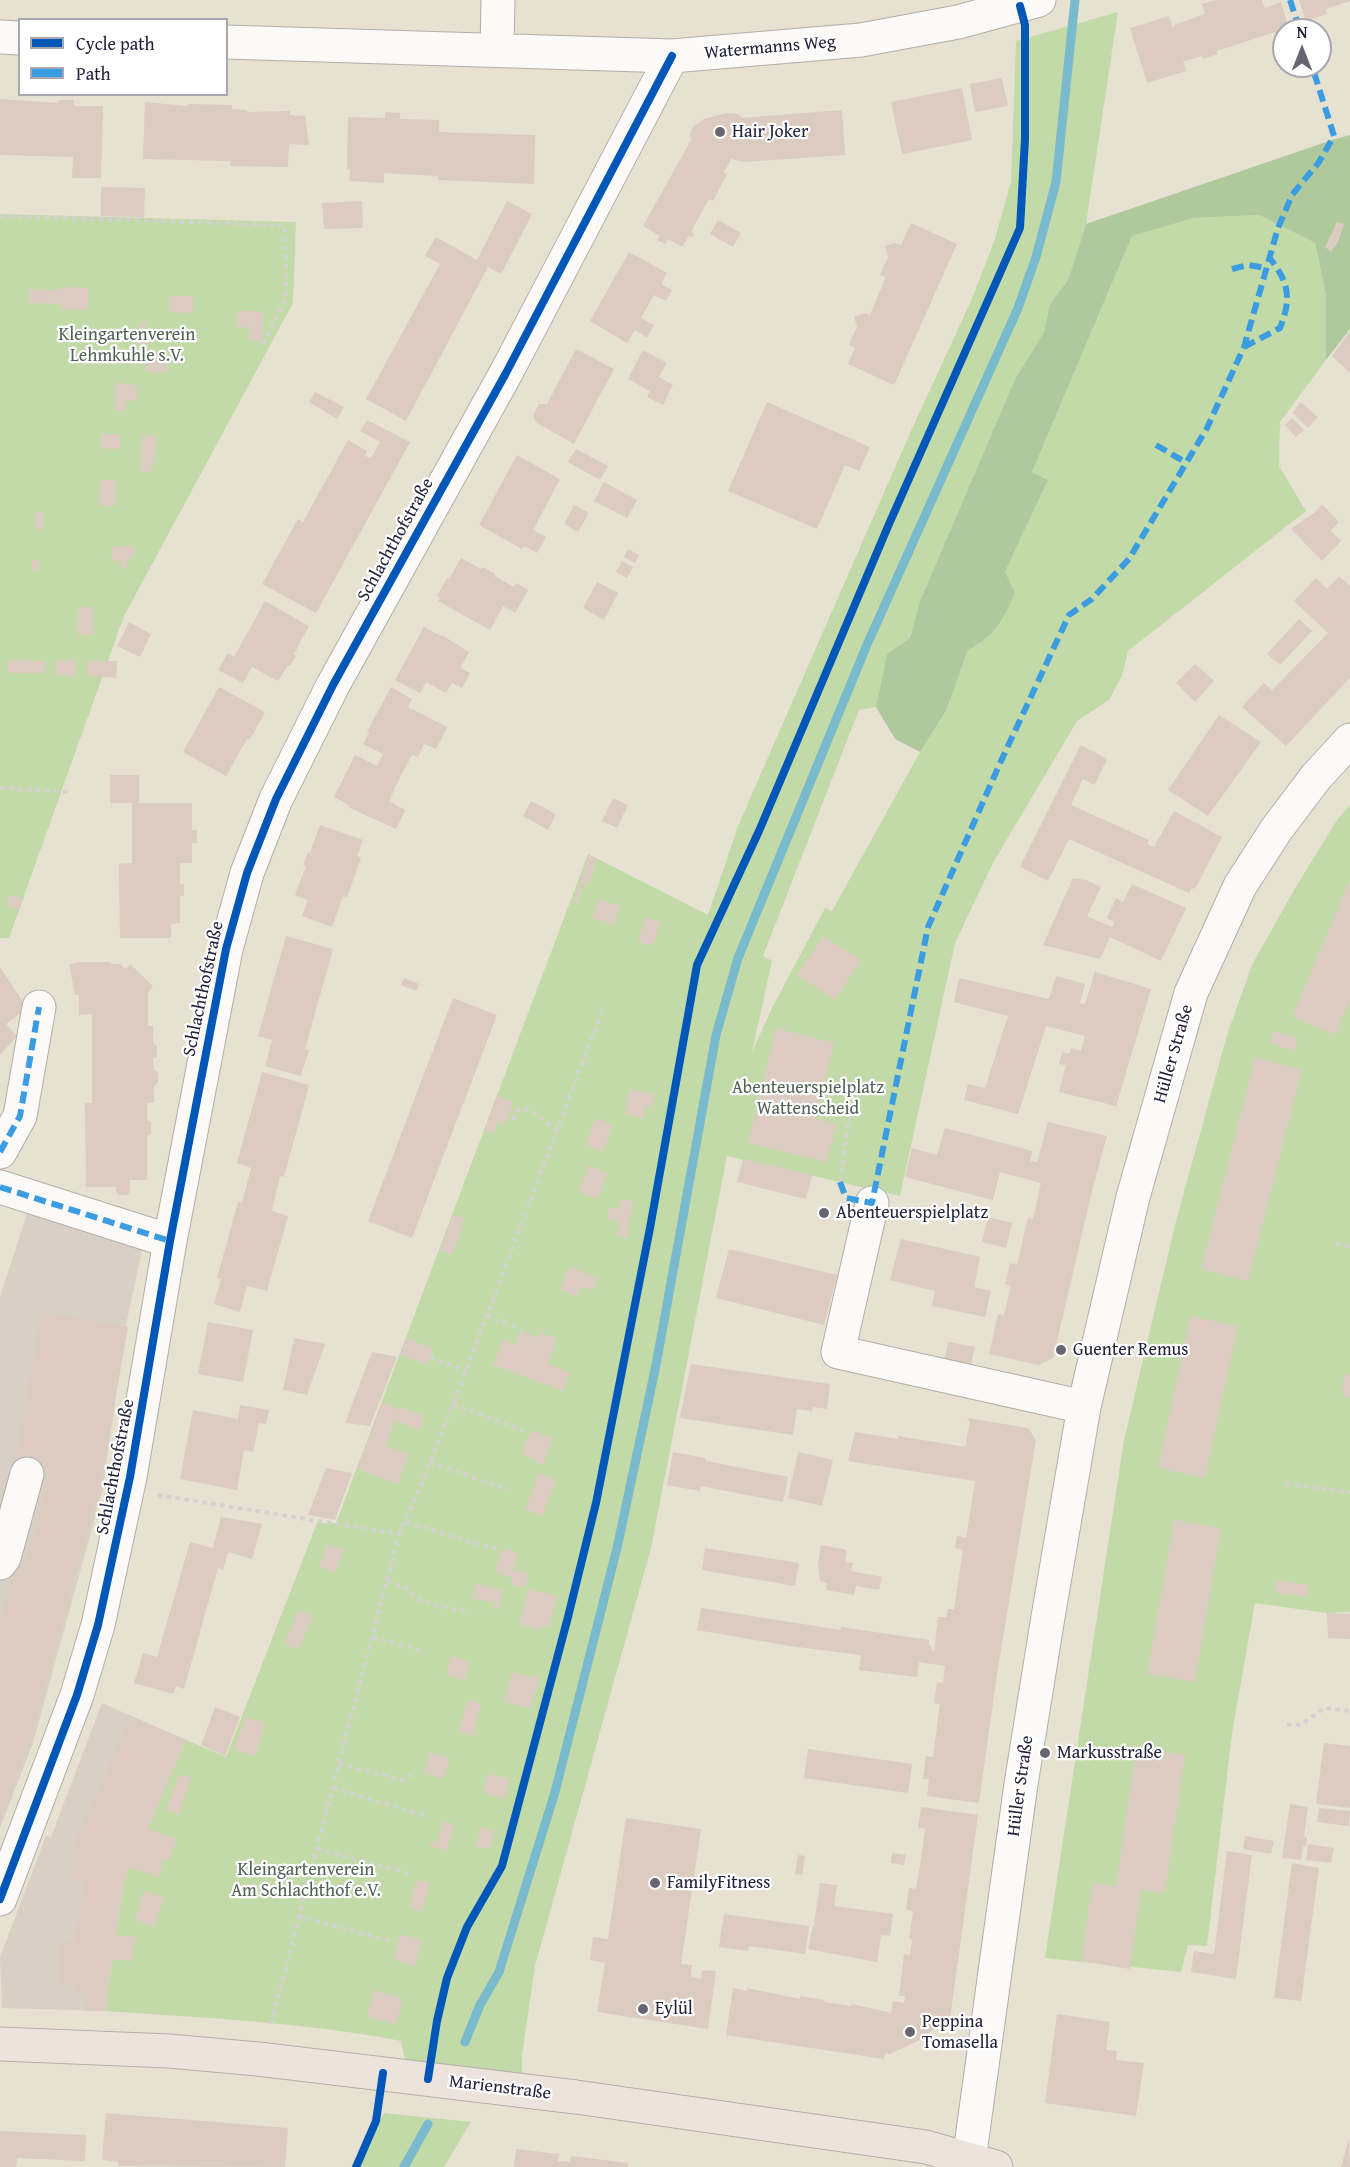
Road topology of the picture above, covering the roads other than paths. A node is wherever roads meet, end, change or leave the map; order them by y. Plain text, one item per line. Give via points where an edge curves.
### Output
1 (498, 0) edge
2 (1038, 0) edge
3 (0, 37) edge
4 (18, 38) edge
5 (228, 42) edge
6 (497, 50) junction
7 (672, 56) junction
8 (1350, 740) edge
9 (39, 1007) dead end
10 (0, 1152) edge
11 (0, 1187) edge
12 (872, 1203) dead end
13 (170, 1241) junction
14 (1084, 1407) junction
15 (27, 1474) dead end
16 (0, 1563) edge
17 (0, 1899) edge
18 (0, 2044) edge
19 (978, 2165) edge

1 - 6 street
2 - 7 street, Watermanns Weg via 958,22 861,40
3 - 4 street
5 - 6 street, Watermanns Weg
6 - 7 street, Watermanns Weg
7 - 13 street, Schlachthofstraße via 506,373 333,685 276,799 247,873 226,949
8 - 14 street, Hüller Straße via 1316,777 1240,886 1191,993 1133,1197
9 - 10 street via 20,1116
11 - 13 street
12 - 14 street via 838,1352
13 - 17 street, Schlachthofstraße via 128,1490 98,1625 77,1695
14 - 19 street, Hüller Straße via 1035,1693
15 - 16 street
18 - 19 main road, Marienstraße via 169,2051 383,2073 926,2147

